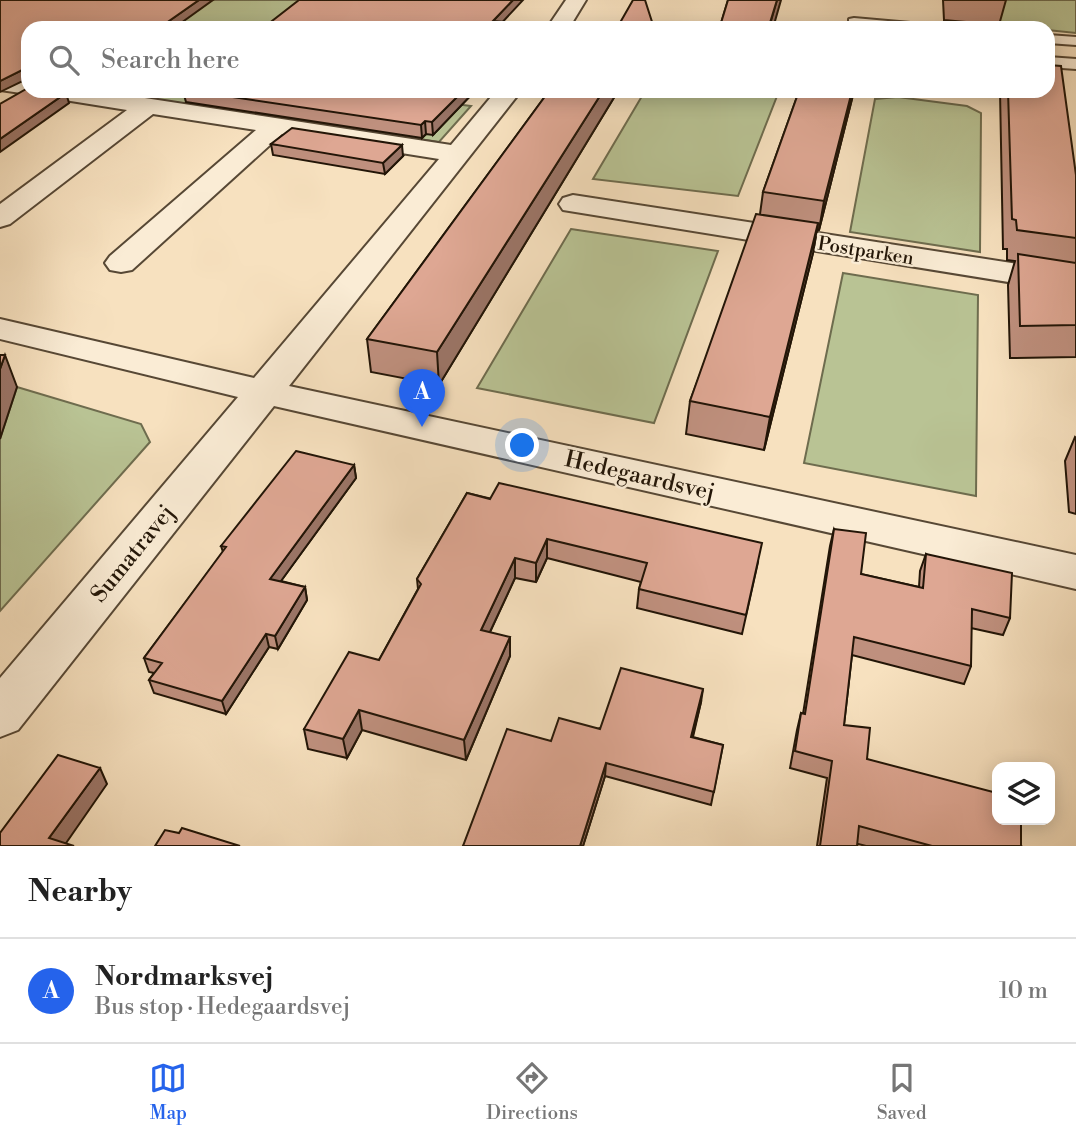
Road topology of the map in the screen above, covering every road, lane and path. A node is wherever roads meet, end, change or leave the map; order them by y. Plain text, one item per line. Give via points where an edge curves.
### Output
1 (576, 0) edge
2 (562, 21) edge
3 (1055, 40) edge
4 (1076, 41) edge
5 (1055, 62) edge
6 (1076, 64) edge
7 (0, 83) edge
8 (21, 87) edge
9 (21, 92) edge
10 (97, 98) edge
11 (503, 98) edge
12 (0, 106) edge
13 (148, 106) junction
14 (277, 125) junction
15 (458, 154) junction
16 (573, 204) dead end
17 (0, 218) edge
18 (121, 263) dead end
19 (1076, 283) edge
20 (0, 329) edge
21 (264, 391) junction
22 (1076, 572) edge
23 (0, 715) edge

1 - 2 street
3 - 4 lane
5 - 6 lane
7 - 8 street
9 - 12 street
10 - 13 street
11 - 15 street, Sumatravej
13 - 14 street
13 - 17 street
14 - 15 street
14 - 18 street
15 - 21 street, Sumatravej
16 - 19 street, Postparken
20 - 21 street, Hedegaardsvej
21 - 22 street, Hedegaardsvej
21 - 23 street, Sumatravej

